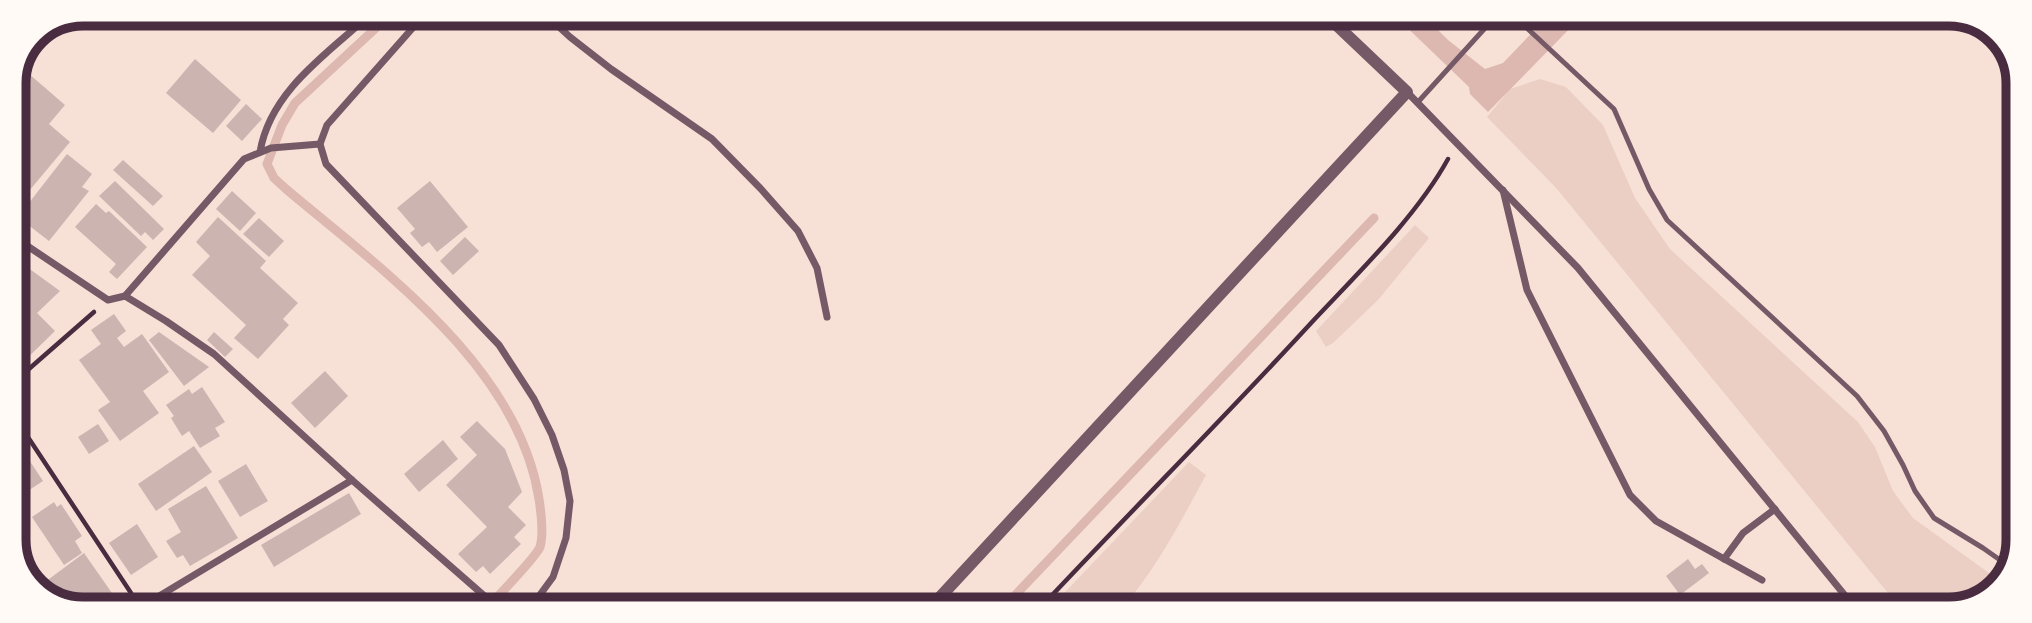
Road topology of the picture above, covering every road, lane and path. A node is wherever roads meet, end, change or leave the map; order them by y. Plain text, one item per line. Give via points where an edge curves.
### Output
1 (358, 26) edge
2 (415, 26) edge
3 (558, 26) edge
4 (1337, 26) edge
5 (1487, 26) edge
6 (1525, 26) edge
7 (1407, 92) junction
8 (1418, 102) junction
9 (1457, 143) junction
10 (320, 144) junction
11 (260, 152) junction
12 (1502, 190) junction
13 (26, 245) edge
14 (125, 296) junction
15 (108, 300) junction
16 (827, 317) dead end
17 (26, 372) edge
18 (26, 435) edge
19 (352, 480) junction
20 (1775, 509) junction
21 (1724, 559) junction
22 (2002, 560) edge
23 (1762, 580) dead end
24 (133, 596) dead end
25 (158, 597) edge
26 (485, 597) edge
27 (538, 597) edge
28 (940, 597) edge
29 (1051, 597) edge
30 (1846, 597) edge

1 - 11 street via 295,83 273,114
2 - 10 street via 327,125
3 - 16 street via 712,139 761,189 798,231 817,268
4 - 7 street
5 - 8 lane
6 - 22 lane via 1614,109 1667,220 1857,396 1884,431 1934,518
7 - 8 street
7 - 28 street
8 - 9 street
9 - 12 street
9 - 29 path via 1403,223 1370,260
10 - 11 street
10 - 27 street via 326,164 499,345 552,435 569,501 566,538 553,576
11 - 14 street via 244,159
12 - 20 street via 1578,268
12 - 21 street via 1527,290 1630,495 1656,521
13 - 15 street
14 - 15 street
14 - 19 street via 214,354
15 - 17 path
18 - 24 path
19 - 25 street
19 - 26 street
20 - 21 street via 1743,533
20 - 30 street
21 - 23 street

